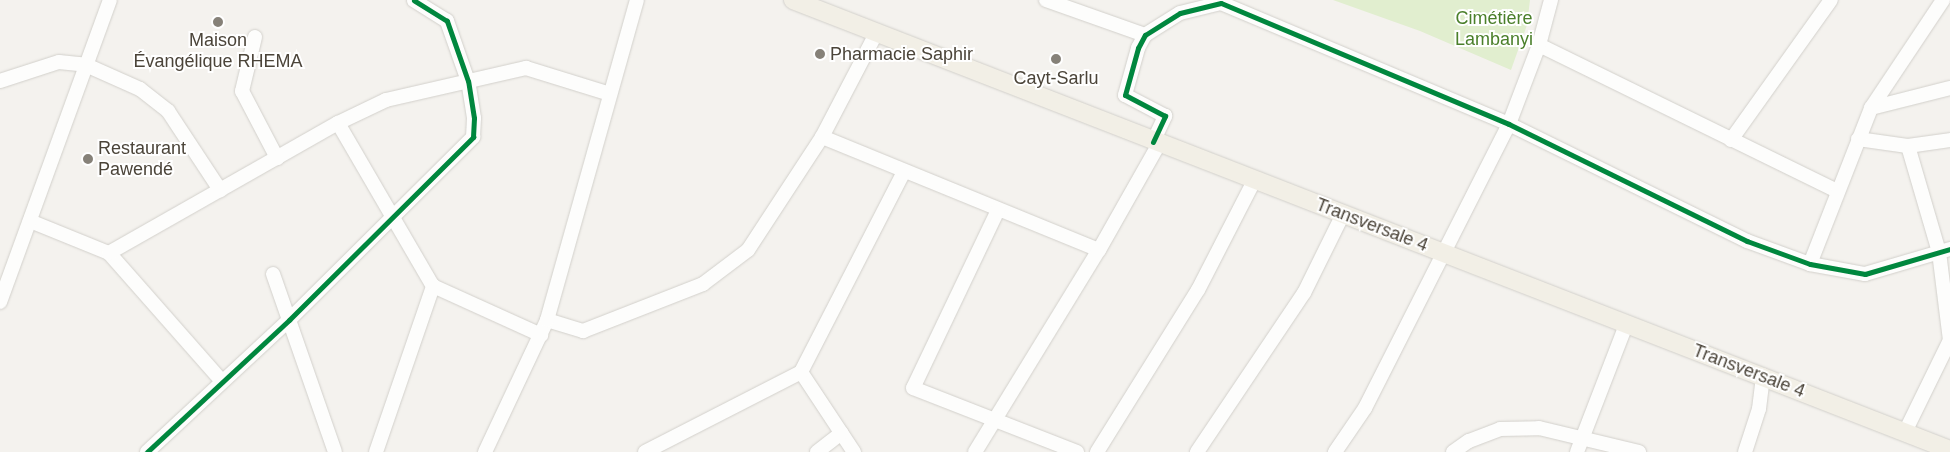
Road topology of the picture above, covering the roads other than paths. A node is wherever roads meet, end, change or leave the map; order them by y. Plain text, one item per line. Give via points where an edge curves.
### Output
1 (110, 0) edge
2 (414, 0) edge
3 (637, 0) edge
4 (793, 0) edge
5 (1046, 0) edge
6 (1551, 0) edge
7 (1831, 0) edge
8 (1943, 0) edge
9 (1220, 1) edge
10 (877, 32) junction
11 (1145, 35) junction
12 (255, 37) dead end
13 (1539, 45) junction
14 (86, 65) junction
15 (0, 81) edge
16 (468, 81) junction
17 (1950, 88) edge
18 (610, 94) junction
19 (1871, 108) junction
20 (338, 123) junction
21 (1509, 124) junction
22 (822, 137) junction
23 (1858, 139) junction
24 (1732, 140) junction
25 (1950, 140) edge
26 (1156, 143) junction
27 (1908, 146) junction
28 (277, 158) junction
29 (904, 172) junction
30 (1255, 179) junction
31 (220, 190) junction
32 (1837, 191) junction
33 (998, 210) junction
34 (1343, 214) junction
35 (391, 218) junction
36 (30, 221) junction
37 (1099, 250) junction
38 (1944, 251) edge
39 (109, 253) junction
40 (1444, 254) junction
41 (1810, 264) junction
42 (273, 274) dead end
43 (433, 286) junction
44 (0, 302) edge
45 (289, 320) junction
46 (547, 320) junction
47 (1626, 325) junction
48 (541, 335) junction
49 (1950, 340) edge
50 (801, 372) junction
51 (1763, 375) junction
52 (221, 380) junction
53 (993, 420) junction
54 (1905, 432) junction
55 (841, 433) junction
56 (1580, 436) junction
57 (1950, 450) edge
58 (147, 452) edge
59 (335, 452) edge
60 (376, 452) edge
61 (485, 452) edge
62 (644, 452) edge
63 (817, 452) edge
64 (854, 452) edge
65 (975, 452) edge
66 (1077, 452) edge
67 (1097, 452) edge
68 (1196, 452) edge
69 (1335, 452) edge
70 (1453, 452) edge
71 (1577, 452) edge
72 (1639, 452) edge
73 (1744, 452) edge

1 - 14 street
2 - 16 street via 447,21
3 - 18 street
4 - 10 main road, Transversale 4
5 - 11 street
6 - 13 street
7 - 24 street
8 - 19 street
9 - 11 street via 1180,13
9 - 21 street
10 - 22 street
10 - 26 main road, Transversale 4
11 - 26 street via 1138,48 1126,95 1165,116
12 - 28 street via 242,91
13 - 21 street
13 - 24 street
14 - 15 street via 59,62
14 - 31 street via 140,89 168,111
14 - 36 street
16 - 18 street via 526,68
16 - 20 street via 386,100
16 - 35 street via 474,118 473,137
17 - 19 street
18 - 46 street
19 - 23 street
20 - 28 street
20 - 35 street
21 - 40 street
21 - 41 street via 1747,241
22 - 29 street
22 - 46 street via 748,250 703,284 583,331
23 - 27 street
23 - 32 street
24 - 32 street
25 - 27 street
26 - 30 main road, Transversale 4
26 - 37 street
27 - 38 street
28 - 31 street
29 - 33 street
29 - 50 street
30 - 34 main road, Transversale 4
30 - 67 street via 1198,290
31 - 39 street
32 - 41 street
33 - 37 street
33 - 53 street via 912,388
34 - 40 main road, Transversale 4
34 - 68 street via 1304,293
35 - 43 street
35 - 45 street
36 - 39 street
36 - 44 street
37 - 53 street
38 - 41 street via 1865,274
38 - 49 street
39 - 52 street
40 - 47 main road, Transversale 4
40 - 69 street via 1366,408
42 - 45 street
43 - 48 street
43 - 60 street
45 - 52 street
45 - 59 street
46 - 48 street
47 - 51 main road, Transversale 4
47 - 56 street
48 - 61 street
49 - 54 street
50 - 55 street
50 - 62 street
51 - 54 main road, Transversale 4
51 - 73 street via 1759,409
52 - 58 street
53 - 65 street
53 - 66 street
54 - 57 main road, Transversale 4
55 - 63 street
55 - 64 street
56 - 70 street via 1539,428 1500,429 1469,441
56 - 71 street
56 - 72 street

